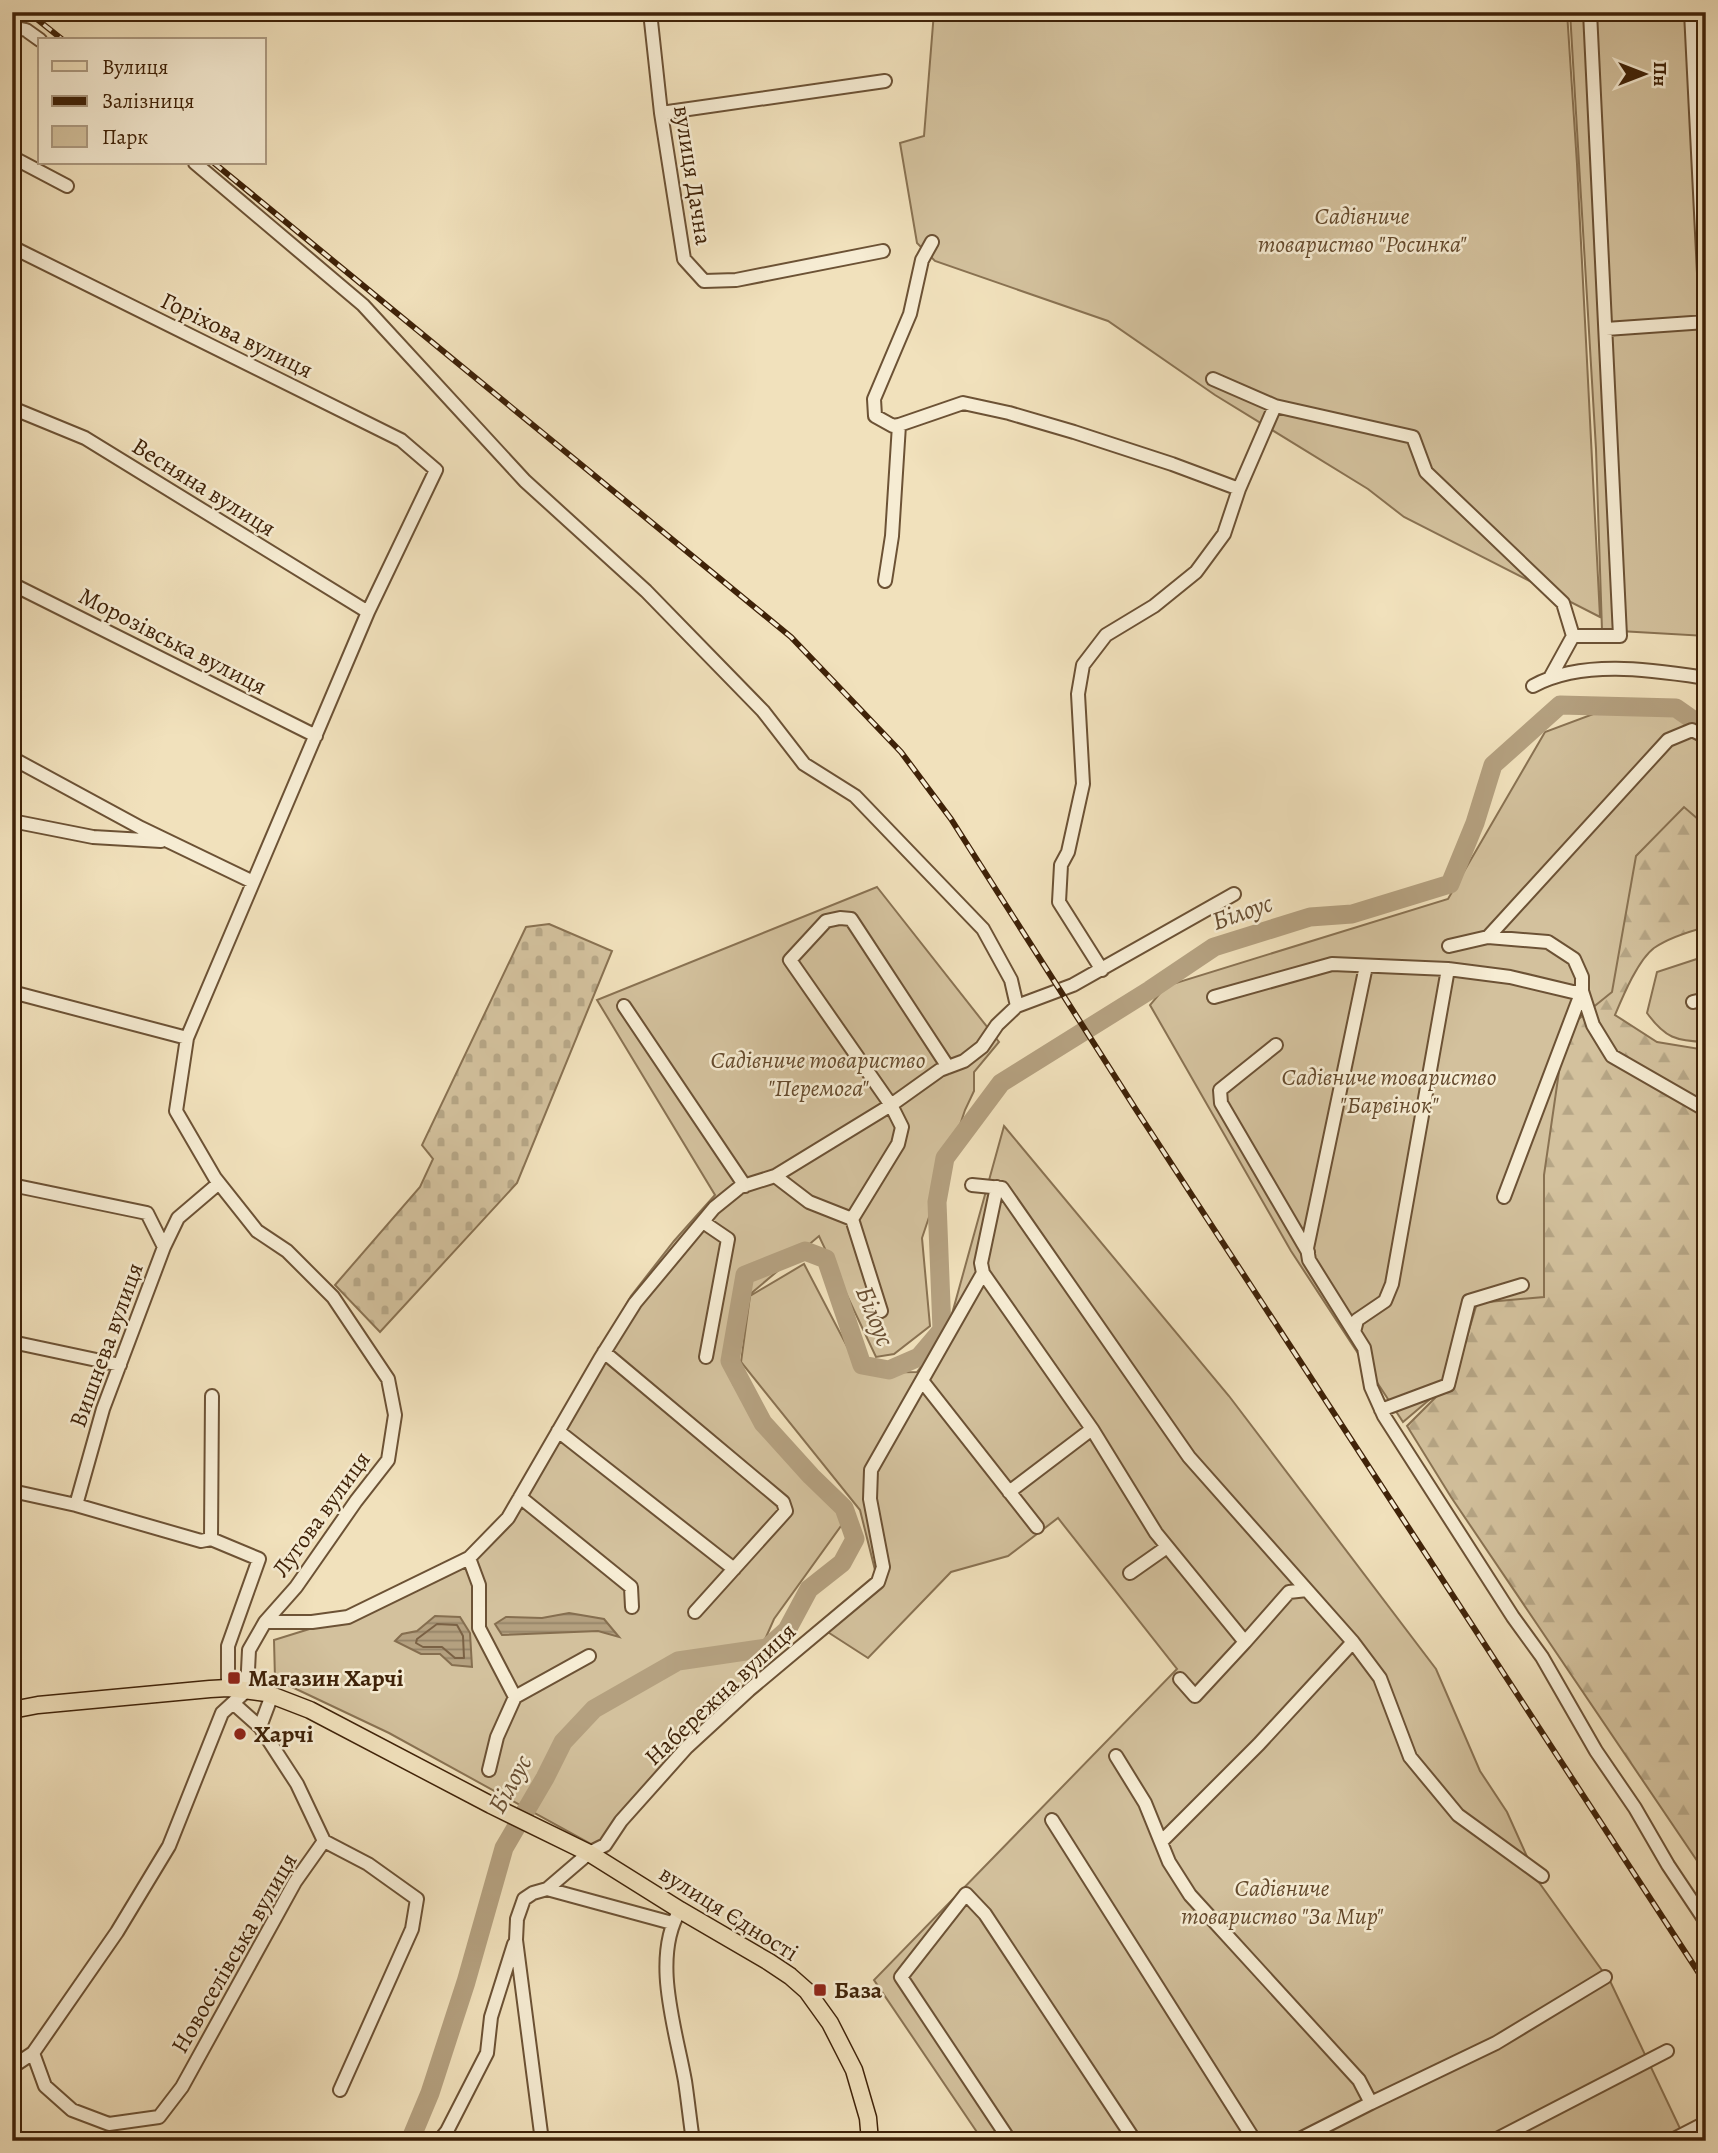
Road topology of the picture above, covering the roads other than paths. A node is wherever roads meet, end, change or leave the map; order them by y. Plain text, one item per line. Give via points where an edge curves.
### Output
1 (342, 12) edge
2 (365, 12) edge
3 (650, 12) edge
4 (1590, 12) edge
5 (1691, 12) edge
6 (12, 27) edge
7 (38, 39) edge
8 (886, 81) dead end
9 (661, 113) junction
10 (12, 157) edge
11 (196, 164) edge
12 (67, 186) dead end
13 (932, 242) dead end
14 (12, 247) edge
15 (883, 251) dead end
16 (1706, 313) edge
17 (1706, 322) edge
18 (1606, 329) junction
19 (1213, 379) dead end
20 (1275, 406) junction
21 (12, 408) edge
22 (899, 425) junction
23 (436, 470) joint
24 (1238, 489) junction
25 (885, 581) dead end
26 (12, 584) edge
27 (368, 612) junction
28 (1573, 636) junction
29 (1551, 676) junction
30 (1706, 678) edge
31 (1533, 686) dead end
32 (316, 736) junction
33 (1706, 737) edge
34 (12, 758) edge
35 (12, 821) edge
36 (168, 841) junction
37 (253, 883) junction
38 (1234, 894) dead end
39 (1488, 937) junction
40 (1449, 946) dead end
41 (1366, 966) junction
42 (1448, 969) junction
43 (1102, 970) junction
44 (1582, 991) junction
45 (12, 992) edge
46 (1214, 997) dead end
47 (624, 1006) dead end
48 (1017, 1006) junction
49 (187, 1038) junction
50 (1276, 1045) dead end
51 (948, 1067) junction
52 (891, 1105) junction
53 (1706, 1110) edge
54 (775, 1176) junction
55 (219, 1183) junction
56 (12, 1185) edge
57 (972, 1185) dead end
58 (745, 1186) junction
59 (997, 1188) junction
60 (1504, 1197) dead end
61 (852, 1219) junction
62 (703, 1222) junction
63 (164, 1247) junction
64 (1308, 1252) junction
65 (983, 1273) junction
66 (1522, 1285) dead end
67 (881, 1311) dead end
68 (1354, 1332) junction
69 (12, 1342) edge
70 (604, 1352) junction
71 (706, 1357) dead end
72 (120, 1365) junction
73 (923, 1382) junction
74 (212, 1396) dead end
75 (1381, 1410) junction
76 (1092, 1429) junction
77 (558, 1431) junction
78 (12, 1491) edge
79 (1009, 1492) junction
80 (520, 1497) junction
81 (76, 1505) junction
82 (1037, 1527) dead end
83 (211, 1539) junction
84 (1167, 1547) junction
85 (469, 1558) junction
86 (734, 1569) junction
87 (1130, 1573) dead end
88 (1307, 1590) junction
89 (632, 1607) dead end
90 (695, 1612) dead end
91 (265, 1622) junction
92 (1245, 1642) junction
93 (1353, 1643) junction
94 (589, 1656) dead end
95 (1180, 1679) dead end
96 (247, 1690) junction
97 (272, 1695) junction
98 (230, 1696) junction
99 (515, 1697) junction
100 (12, 1710) edge
101 (260, 1727) junction
102 (1116, 1756) dead end
103 (489, 1770) dead end
104 (1052, 1820) dead end
105 (324, 1841) junction
106 (1161, 1842) junction
107 (589, 1853) junction
108 (1542, 1876) dead end
109 (547, 1889) junction
110 (676, 1917) junction
111 (1706, 1922) edge
112 (516, 1940) junction
113 (1605, 1978) dead end
114 (1667, 2051) dead end
115 (33, 2053) junction
116 (12, 2067) edge
117 (341, 2090) dead end
118 (1371, 2103) junction
119 (1705, 2123) edge
120 (439, 2141) edge
121 (542, 2141) edge
122 (693, 2141) edge
123 (870, 2141) edge
124 (1010, 2141) edge
125 (1135, 2141) edge
126 (1255, 2141) edge
127 (1296, 2141) edge
128 (1493, 2141) edge
129 (1670, 2141) edge

1 - 2 street
3 - 9 street, вулиця Дачна
4 - 18 street
5 - 16 street
6 - 7 street
8 - 9 street
9 - 15 street, вулиця Дачна via 684,259 704,281 736,280
10 - 12 street
11 - 48 street via 363,305 525,481 646,591 763,711 804,764 855,796 983,929 1011,980
13 - 22 street via 922,260 910,314 874,399 875,416
14 - 23 street, Горіхова вулиця via 401,440
17 - 18 street
18 - 28 street via 1620,636
19 - 20 street
20 - 24 street
20 - 28 street via 1413,437 1426,472 1563,604
21 - 27 street, Весняна вулиця via 85,438
22 - 24 street via 963,403 1074,432
22 - 25 street
23 - 27 street, Лугова вулиця
24 - 43 street via 1224,534 1196,572 1154,606 1106,635 1083,665 1078,694 1083,784 1061,865 1059,902
26 - 32 street, Морозівська вулиця
27 - 32 street, Лугова вулиця
28 - 29 street
29 - 30 street via 1582,670 1660,671
29 - 31 street
32 - 37 street, Лугова вулиця
33 - 39 street via 1692,730 1668,740
34 - 36 street
35 - 36 street via 93,837
36 - 37 street
37 - 49 street, Лугова вулиця
38 - 43 street
39 - 40 street
39 - 44 street via 1548,942 1574,959
41 - 42 street
41 - 46 street via 1332,964
41 - 64 street
42 - 44 street
42 - 68 street via 1392,1284 1385,1301 1357,1320
43 - 48 street
44 - 53 street via 1593,1025 1612,1056
44 - 60 street
45 - 49 street
47 - 58 street
48 - 51 street via 982,1047
49 - 55 street, Лугова вулиця via 176,1111
50 - 64 street via 1220,1090 1221,1103
51 - 52 street
51 - 52 street via 851,919 826,921 790,960
52 - 54 street
52 - 61 street via 902,1127 898,1144
54 - 58 street
54 - 61 street via 809,1202
55 - 63 street via 178,1218
55 - 91 street, Лугова вулиця via 257,1231 287,1251 333,1297 388,1380 395,1415 388,1460 296,1587
56 - 63 street, Вишнева вулиця via 147,1213
57 - 59 street
58 - 62 street
59 - 65 street via 981,1263
59 - 88 street via 1002,1188 1189,1457
61 - 67 street
62 - 70 street via 635,1303
62 - 71 street via 728,1239
63 - 72 street, Вишнева вулиця
64 - 68 street
65 - 73 street, Набережна вулиця
65 - 76 street
66 - 75 street via 1469,1301 1448,1385
68 - 75 street via 1364,1348 1371,1387
69 - 72 street
70 - 77 street
70 - 86 street via 783,1502 786,1511
72 - 81 street, Вишнева вулиця
73 - 79 street
73 - 107 street, Набережна вулиця via 871,1470 870,1499 883,1567 878,1582 687,1747 605,1845
74 - 83 street
75 - 111 street via 1542,1657 1596,1751
76 - 79 street
76 - 84 street
77 - 80 street
77 - 86 street
78 - 81 street
79 - 82 street
80 - 85 street via 508,1518
80 - 89 street via 631,1587
81 - 83 street via 201,1541
83 - 98 street via 259,1559 228,1646
84 - 87 street
84 - 92 street
85 - 91 street via 348,1617
85 - 99 street via 479,1585 479,1628
86 - 90 street
88 - 92 street via 1289,1591
88 - 93 street
91 - 96 street, Лугова вулиця via 250,1650
92 - 95 street via 1195,1696
93 - 106 street
93 - 108 street via 1380,1678 1410,1757 1458,1815
94 - 99 street
96 - 97 main road, вулиця Єдності
96 - 98 main road, вулиця Єдності
97 - 101 street
97 - 107 main road, вулиця Єдності via 310,1710
98 - 100 main road, вулиця Єдності
98 - 101 street
98 - 115 street via 169,1846 117,1932
99 - 103 street via 496,1737
101 - 105 street via 297,1784
102 - 106 street via 1145,1803
104 - 126 street
105 - 115 street, Новоселівська вулиця via 295,1882 182,2087 159,2118 109,2124 72,2110 45,2086
105 - 117 street via 368,1864 417,1899 412,1930
106 - 118 street via 1190,1895 1359,2080
107 - 109 street, Набережна вулиця
107 - 110 main road, вулиця Єдності
109 - 110 street
109 - 112 street, Набережна вулиця via 524,1899
110 - 122 street via 667,1963 670,2010
110 - 123 main road, вулиця Єдності via 769,1962 807,1991 854,2070
112 - 120 street via 491,2017 487,2053
112 - 121 street, Набережна вулиця
113 - 118 street via 1496,2043
114 - 128 street
115 - 116 street
118 - 127 street
119 - 129 street
124 - 125 street via 901,1977 966,1894 985,1914

